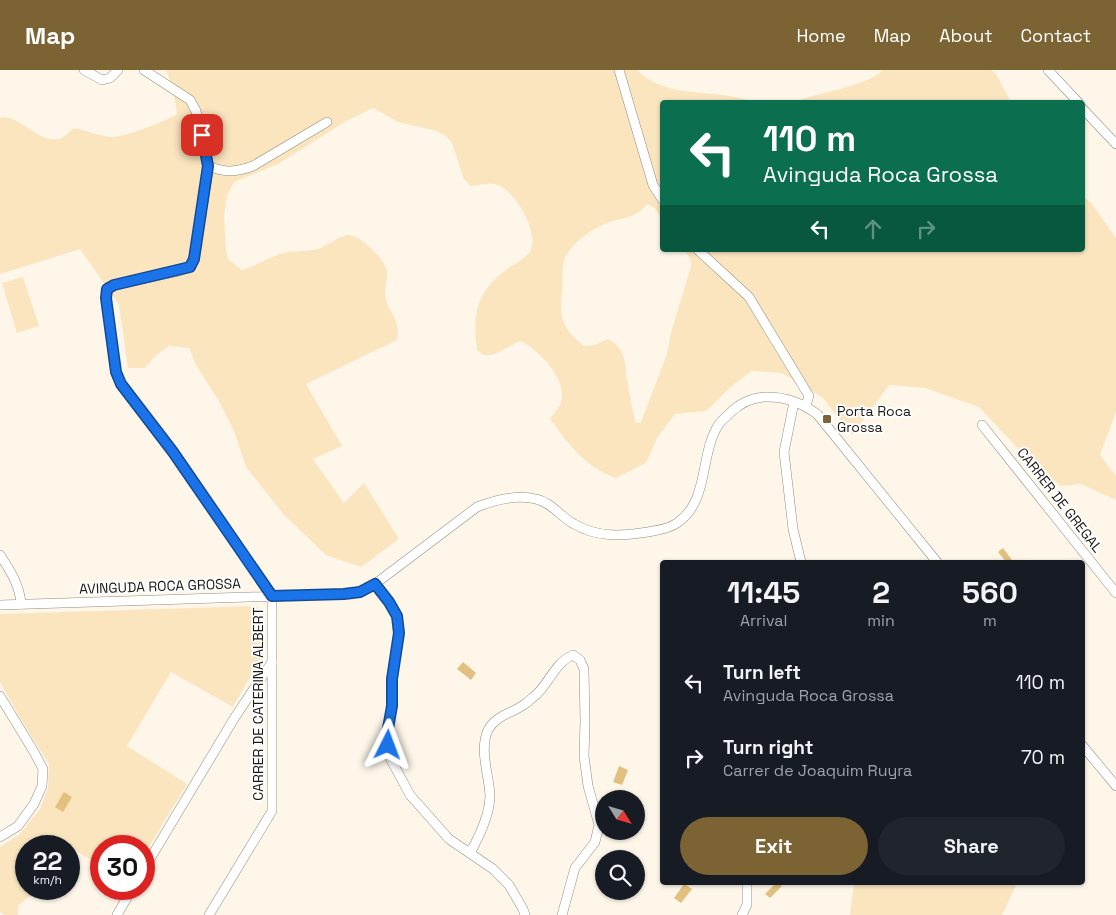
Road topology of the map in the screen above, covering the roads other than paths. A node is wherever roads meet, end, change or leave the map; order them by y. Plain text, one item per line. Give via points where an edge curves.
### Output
1 (84, 70) edge
2 (118, 70) edge
3 (144, 70) edge
4 (620, 70) edge
5 (1048, 70) edge
6 (1076, 100) edge
7 (1085, 111) edge
8 (326, 122) dead end
9 (1116, 144) edge
10 (208, 166) junction
11 (660, 196) edge
12 (700, 252) edge
13 (794, 402) junction
14 (806, 405) junction
15 (982, 425) dead end
16 (0, 555) edge
17 (801, 560) edge
18 (934, 560) edge
19 (375, 584) junction
20 (1116, 593) edge
21 (272, 596) junction
22 (21, 604) junction
23 (0, 605) edge
24 (272, 662) junction
25 (0, 696) edge
26 (1085, 748) edge
27 (1116, 786) edge
28 (0, 837) edge
29 (155, 851) edge
30 (470, 853) junction
31 (747, 885) edge
32 (126, 900) edge
33 (117, 915) edge
34 (209, 915) edge
35 (525, 915) edge
36 (562, 915) edge
37 (742, 915) edge

1 - 2 street via 102,80 110,78
3 - 10 street via 194,105
4 - 11 street via 653,185
5 - 6 street
7 - 9 street
8 - 10 street via 243,170 226,172
10 - 21 street via 194,259 190,267 107,289 116,372 121,384 173,452
12 - 14 street via 749,297 809,396
13 - 14 street, AVINGUDA ROCA GROSSA
13 - 17 street via 784,452 793,529
13 - 19 street, AVINGUDA ROCA GROSSA via 780,398 752,398 735,408 720,423 712,437 695,503 676,524 622,536 603,534 573,524 538,499 524,496 491,502 477,507
14 - 18 street via 817,414
15 - 20 street, CARRER DE GREGAL
16 - 22 street via 14,578
19 - 21 street, AVINGUDA ROCA GROSSA via 360,592 344,594
19 - 30 street via 397,616 399,633 387,734 389,756 410,795 449,839
21 - 22 street, AVINGUDA ROCA GROSSA
21 - 24 street, CARRER DE CATERINA ALBERT
22 - 23 street, AVINGUDA ROCA GROSSA
24 - 29 street
24 - 34 street, CARRER DE CATERINA ALBERT via 272,811
25 - 28 street via 43,769 42,786 34,804 18,826
26 - 27 street
30 - 35 street via 509,885
30 - 36 street via 480,836 490,798 484,748 489,730 497,719 538,693 560,664 573,655 584,668 584,756 599,825 595,842 575,868
31 - 37 street via 747,905
32 - 33 street

